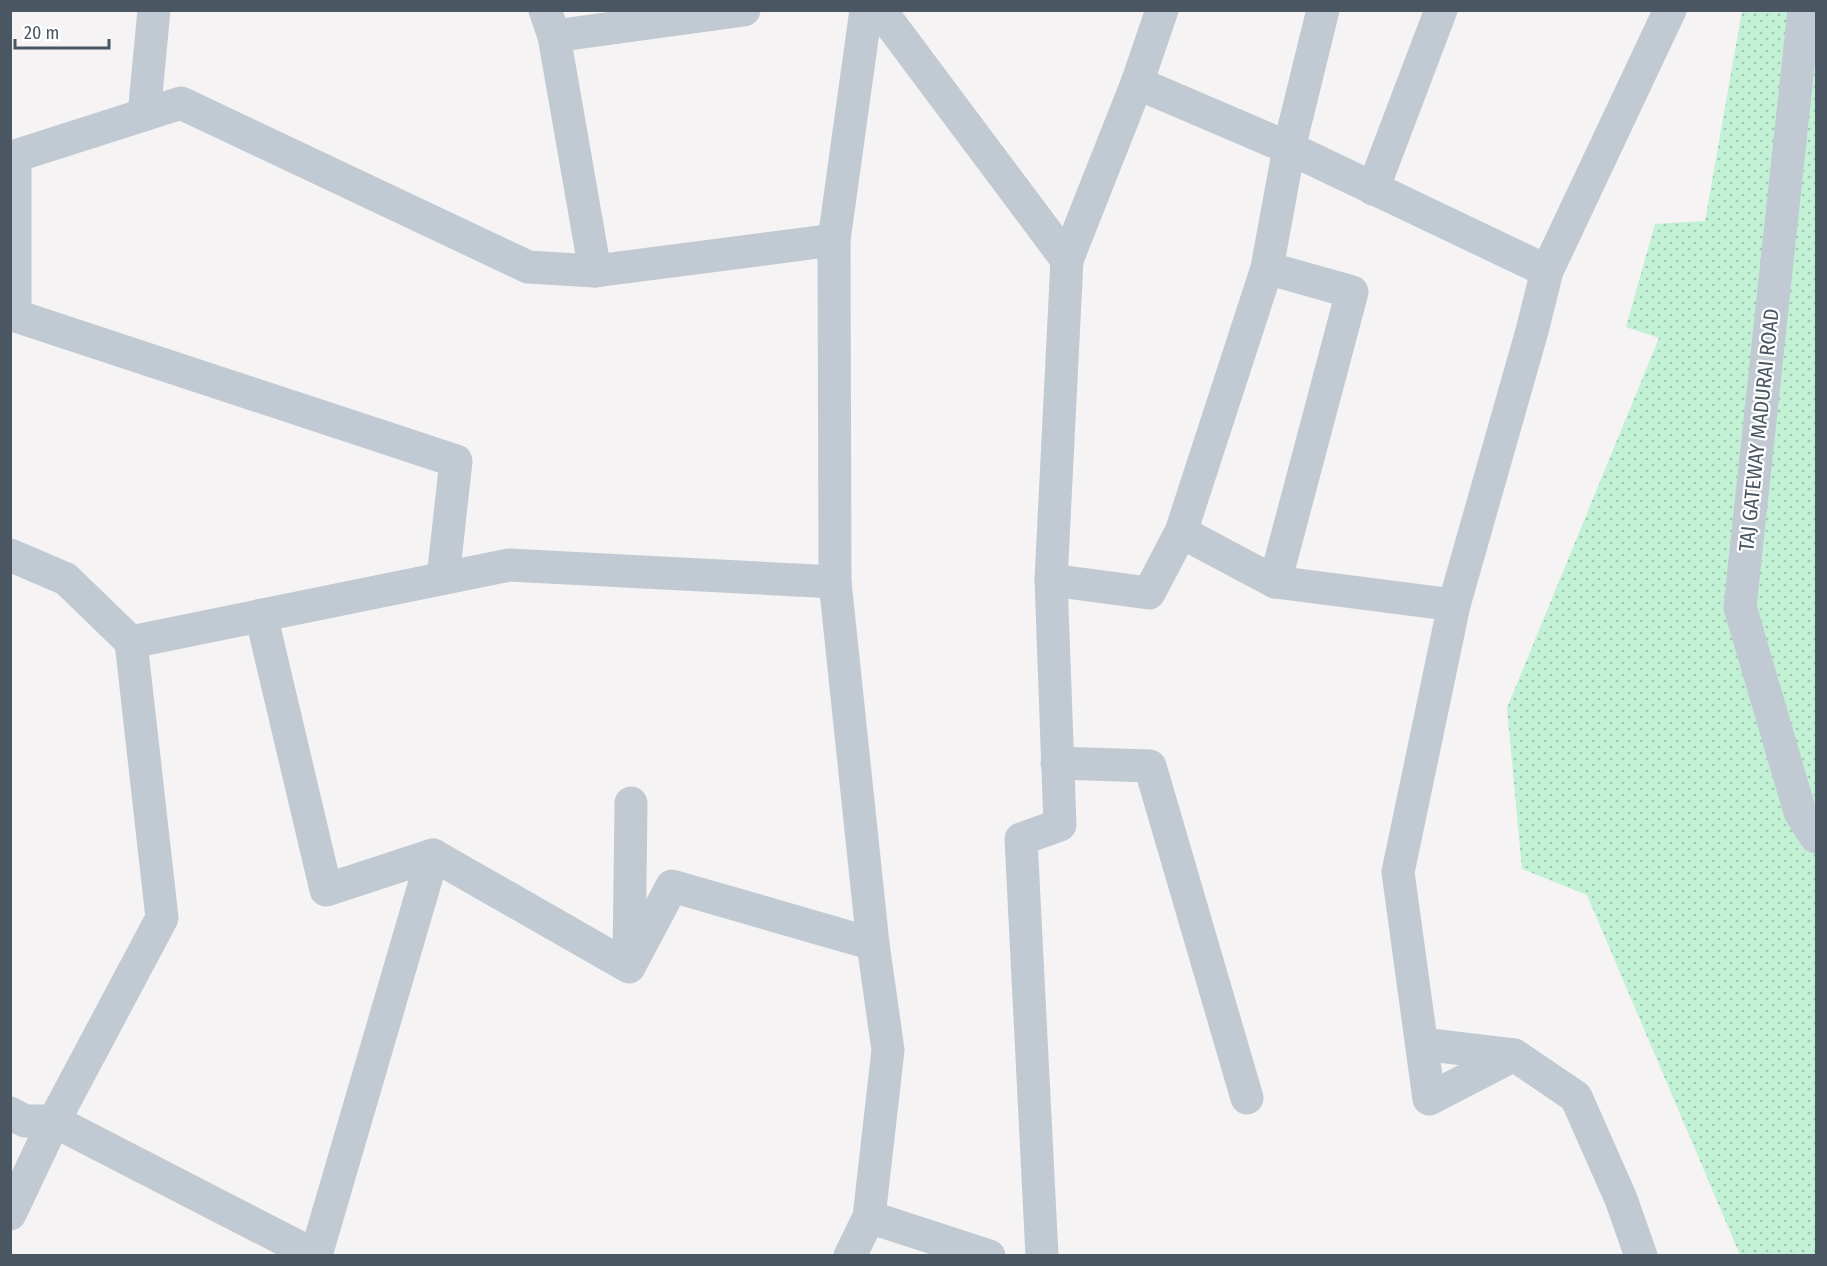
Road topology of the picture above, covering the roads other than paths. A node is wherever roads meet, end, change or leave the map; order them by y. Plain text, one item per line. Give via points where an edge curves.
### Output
1 (154, 10) edge
2 (744, 10) edge
3 (866, 10) edge
4 (880, 10) edge
5 (1323, 10) edge
6 (1441, 10) edge
7 (1670, 10) edge
8 (1804, 10) edge
9 (1157, 12) edge
10 (691, 14) edge
11 (550, 23) edge
12 (1137, 83) junction
13 (144, 115) junction
14 (1289, 148) junction
15 (1373, 189) junction
16 (834, 240) junction
17 (1067, 260) junction
18 (1267, 268) junction
19 (595, 271) junction
20 (1546, 271) junction
21 (13, 315) edge
22 (1181, 532) junction
23 (10, 555) edge
24 (443, 578) junction
25 (1051, 580) junction
26 (835, 582) junction
27 (1275, 582) junction
28 (1454, 605) junction
29 (261, 615) junction
30 (131, 642) junction
31 (1057, 763) junction
32 (631, 803) dead end
33 (1816, 837) edge
34 (433, 855) junction
35 (873, 944) junction
36 (629, 967) junction
37 (1422, 1044) junction
38 (1514, 1054) junction
39 (1247, 1098) dead end
40 (10, 1113) edge
41 (54, 1122) junction
42 (10, 1214) edge
43 (869, 1217) junction
44 (316, 1255) edge
45 (850, 1256) edge
46 (989, 1256) edge
47 (1041, 1256) edge
48 (1641, 1256) edge

1 - 13 street
2 - 10 street
3 - 16 street
4 - 17 street
5 - 14 street
6 - 15 street
7 - 20 street
8 - 33 street, TAJ GATEWAY MADURAI ROAD via 1740,607 1800,812
9 - 12 street
10 - 11 street
11 - 19 street
12 - 14 street
12 - 17 street
13 - 19 street via 181,103 528,267
13 - 21 street via 15,156
14 - 15 street
14 - 18 street
15 - 20 street
16 - 19 street
16 - 26 street
17 - 25 street
18 - 22 street
18 - 27 street via 1352,292
20 - 28 street
21 - 24 street via 456,461
22 - 25 street via 1149,593
22 - 27 street
23 - 30 street via 66,579
24 - 26 street via 509,565
24 - 29 street
25 - 31 street
26 - 35 street
27 - 28 street
28 - 37 street via 1398,872
29 - 30 street
29 - 34 street via 326,890
30 - 41 street via 162,918
31 - 39 street via 1150,766
31 - 47 street via 1060,825 1021,839
32 - 36 street
34 - 36 street
34 - 44 street
35 - 36 street via 672,886
35 - 43 street via 888,1050
37 - 38 street
37 - 38 street via 1429,1099
38 - 48 street via 1576,1097 1621,1199
40 - 41 street via 25,1120
41 - 42 street
41 - 44 street
43 - 45 street
43 - 46 street

